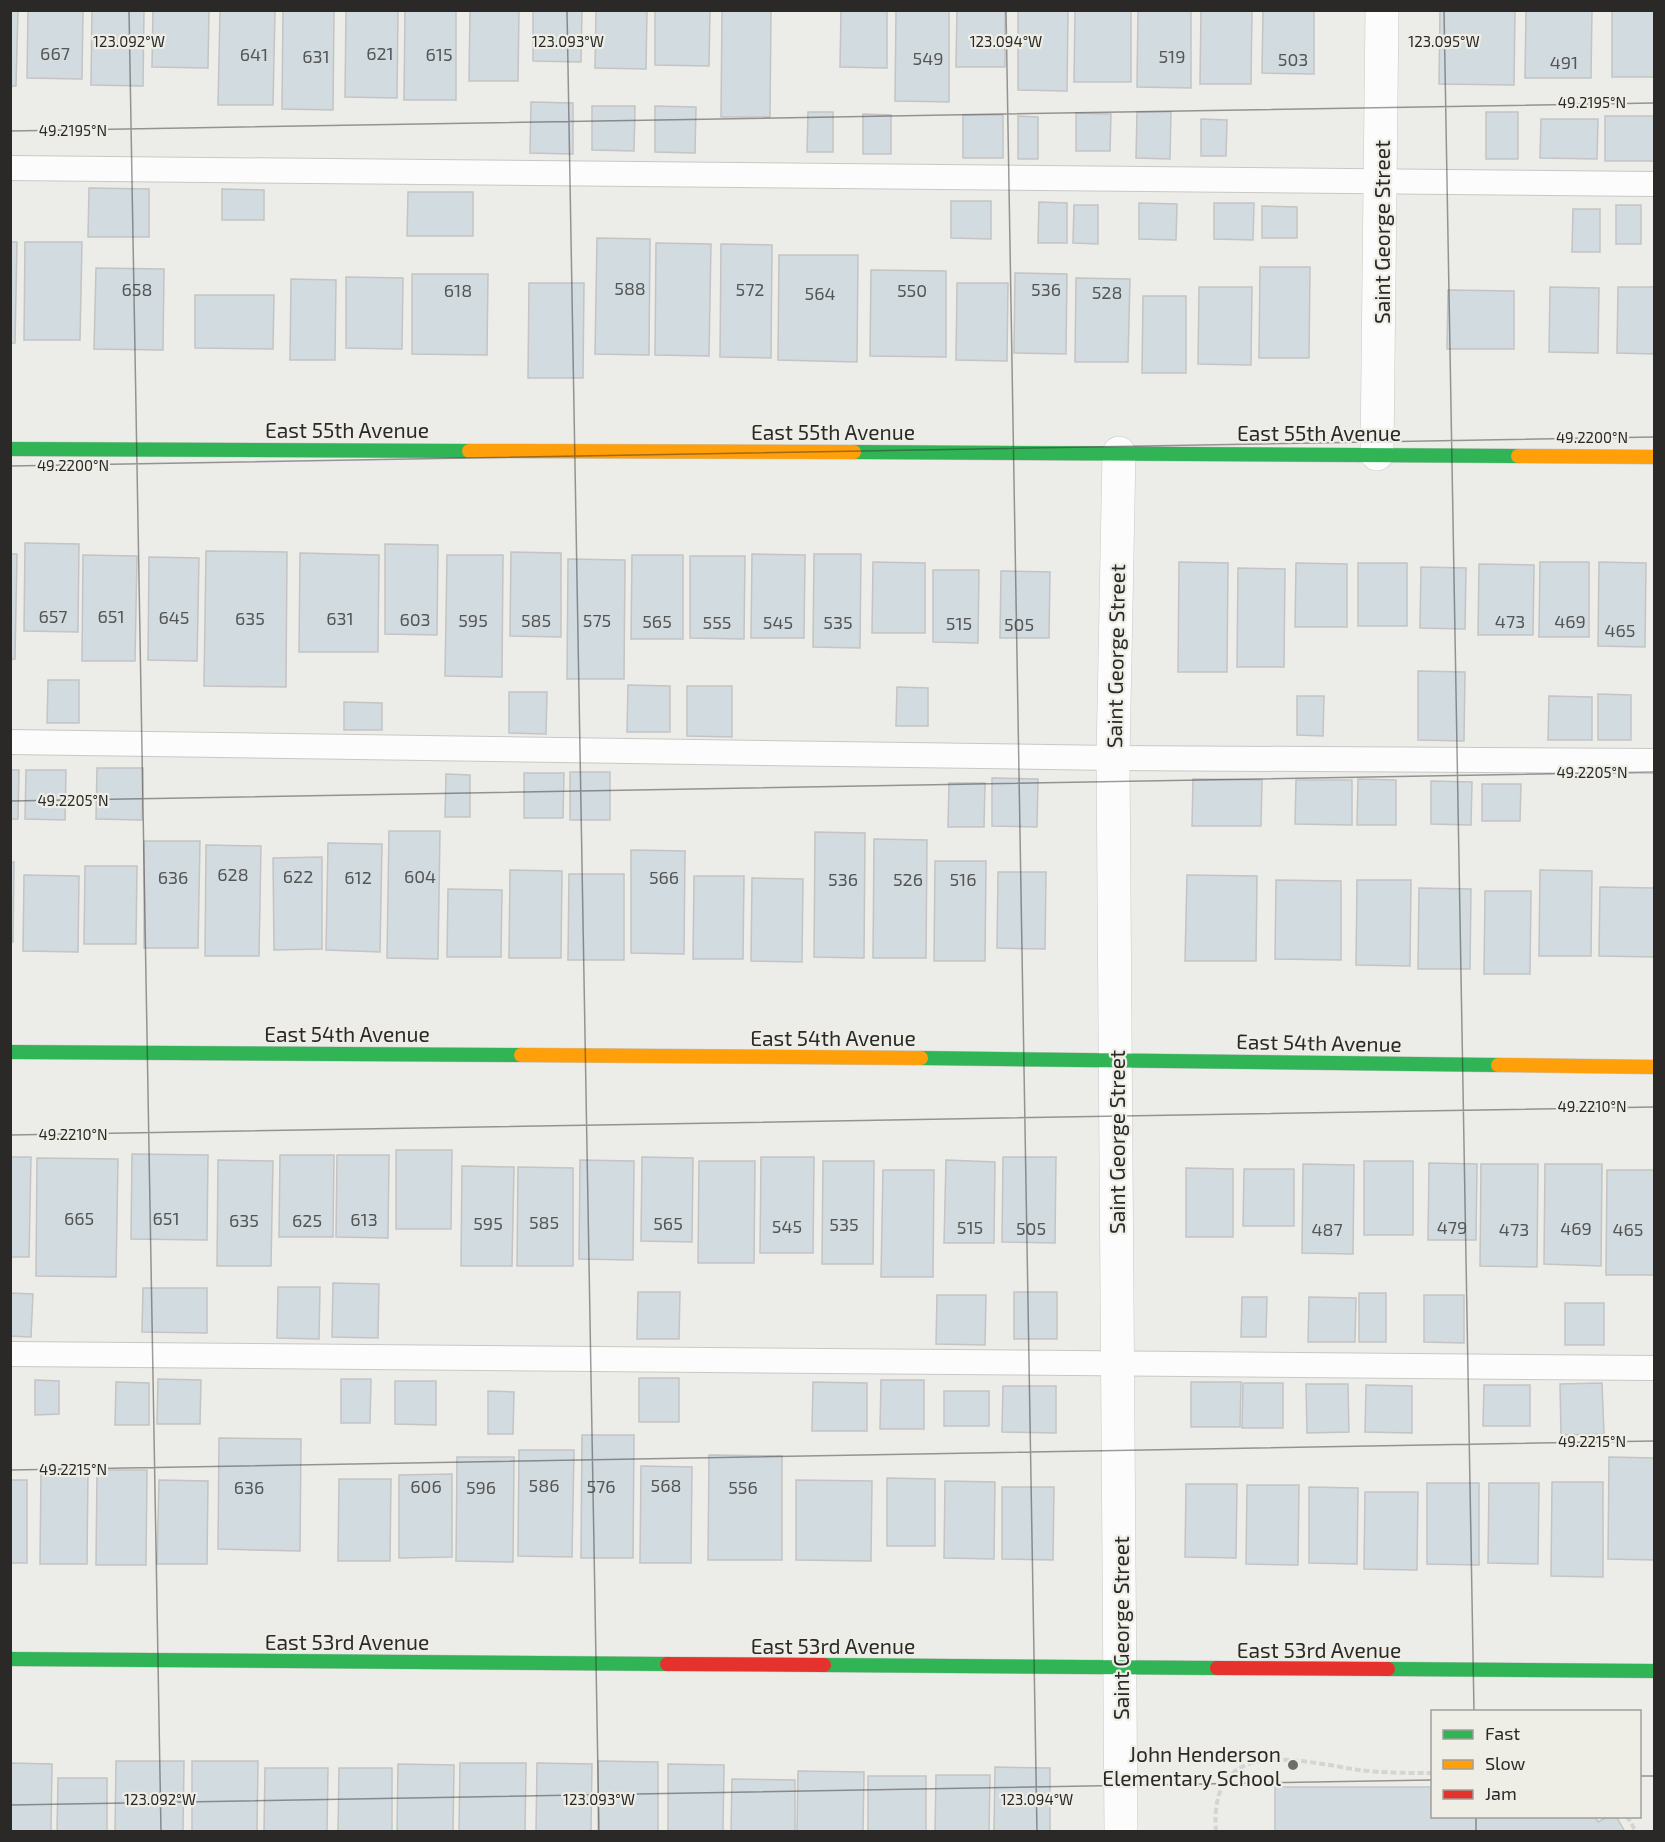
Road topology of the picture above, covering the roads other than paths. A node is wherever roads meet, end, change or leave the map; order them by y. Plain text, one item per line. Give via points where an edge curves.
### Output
1 (1382, 10) edge
2 (10, 168) edge
3 (1381, 182) junction
4 (1654, 184) edge
5 (10, 449) edge
6 (1119, 453) junction
7 (1377, 454) junction
8 (1654, 457) edge
9 (10, 742) edge
10 (1113, 758) junction
11 (1654, 761) edge
12 (10, 1052) edge
13 (1116, 1060) junction
14 (1654, 1067) edge
15 (10, 1354) edge
16 (1118, 1363) junction
17 (1654, 1368) edge
18 (10, 1659) edge
19 (1120, 1669) junction
20 (1654, 1671) edge
21 (1121, 1832) edge

1 - 3 street, Saint George Street
2 - 3 lane
3 - 4 lane
3 - 7 street, Saint George Street
5 - 6 street, East 55th Avenue
6 - 7 street, East 55th Avenue
6 - 10 street, Saint George Street
7 - 8 street, East 55th Avenue
9 - 10 lane
10 - 11 lane
10 - 13 street, Saint George Street
12 - 13 street, East 54th Avenue
13 - 14 street, East 54th Avenue
13 - 16 street, Saint George Street
15 - 16 lane
16 - 17 lane
16 - 19 street, Saint George Street
18 - 19 street, East 53rd Avenue
19 - 20 street, East 53rd Avenue
19 - 21 street, Saint George Street

